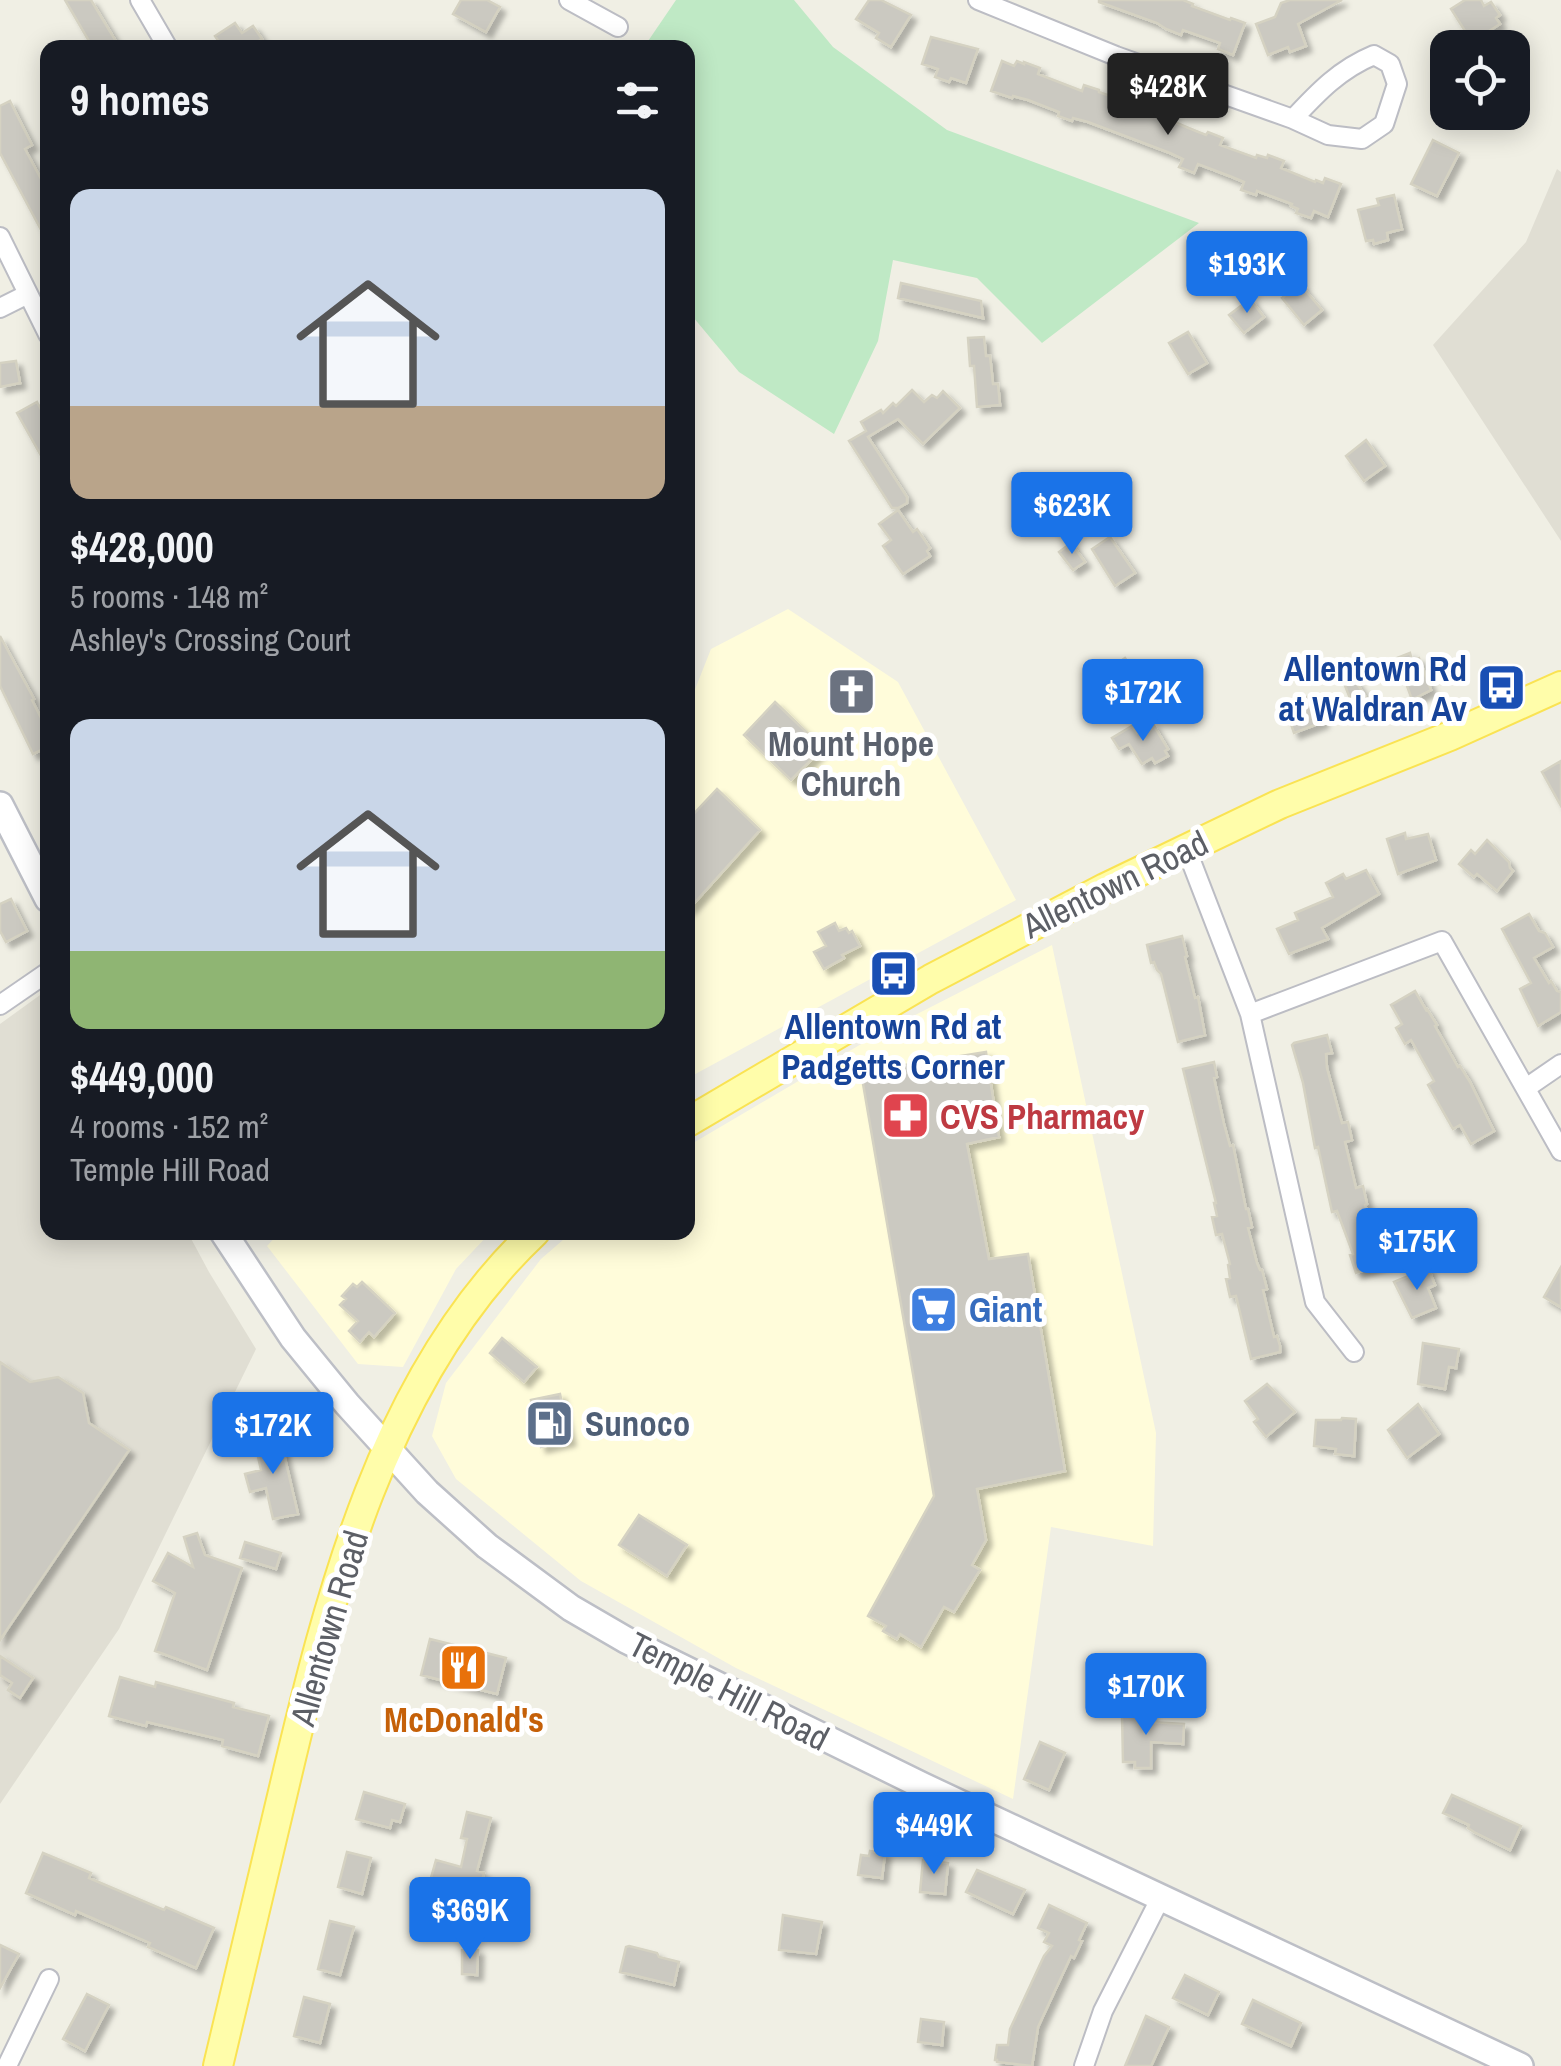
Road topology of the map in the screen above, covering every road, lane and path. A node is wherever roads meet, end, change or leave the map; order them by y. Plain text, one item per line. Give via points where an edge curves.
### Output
1 (140, 0) edge
2 (569, 0) edge
3 (978, 0) edge
4 (618, 27) dead end
5 (163, 40) edge
6 (1294, 119) junction
7 (0, 237) edge
8 (28, 294) junction
9 (0, 308) edge
10 (40, 318) edge
11 (1561, 686) edge
12 (0, 805) edge
13 (1186, 848) junction
14 (40, 883) edge
15 (40, 978) edge
16 (0, 1005) edge
17 (1250, 1014) junction
18 (1561, 1064) edge
19 (1526, 1088) junction
20 (695, 1118) edge
21 (1561, 1151) edge
22 (228, 1240) edge
23 (527, 1240) edge
24 (1354, 1352) dead end
25 (389, 1450) junction
26 (1160, 1898) junction
27 (49, 1979) dead end
28 (6, 2066) edge
29 (218, 2066) edge
30 (1084, 2066) edge
31 (1520, 2066) edge

1 - 5 street
2 - 4 street
3 - 6 street
6 - 6 street via 1328,135 1362,140 1384,124 1398,84 1390,64 1374,55 1351,64
7 - 8 street
8 - 9 street
8 - 10 street
11 - 13 main road, Allentown Road
12 - 14 main road
13 - 17 street
13 - 20 main road, Allentown Road via 978,953
15 - 16 street
17 - 19 street via 1442,941
17 - 24 street via 1315,1302
18 - 19 street
19 - 21 street
22 - 25 main road, Temple Hill Road via 293,1338
23 - 25 main road, Allentown Road via 446,1338
25 - 26 main road, Temple Hill Road via 487,1546 605,1628
25 - 29 main road, Allentown Road via 326,1624
26 - 30 street via 1103,2011
26 - 31 main road, Temple Hill Road
27 - 28 street

